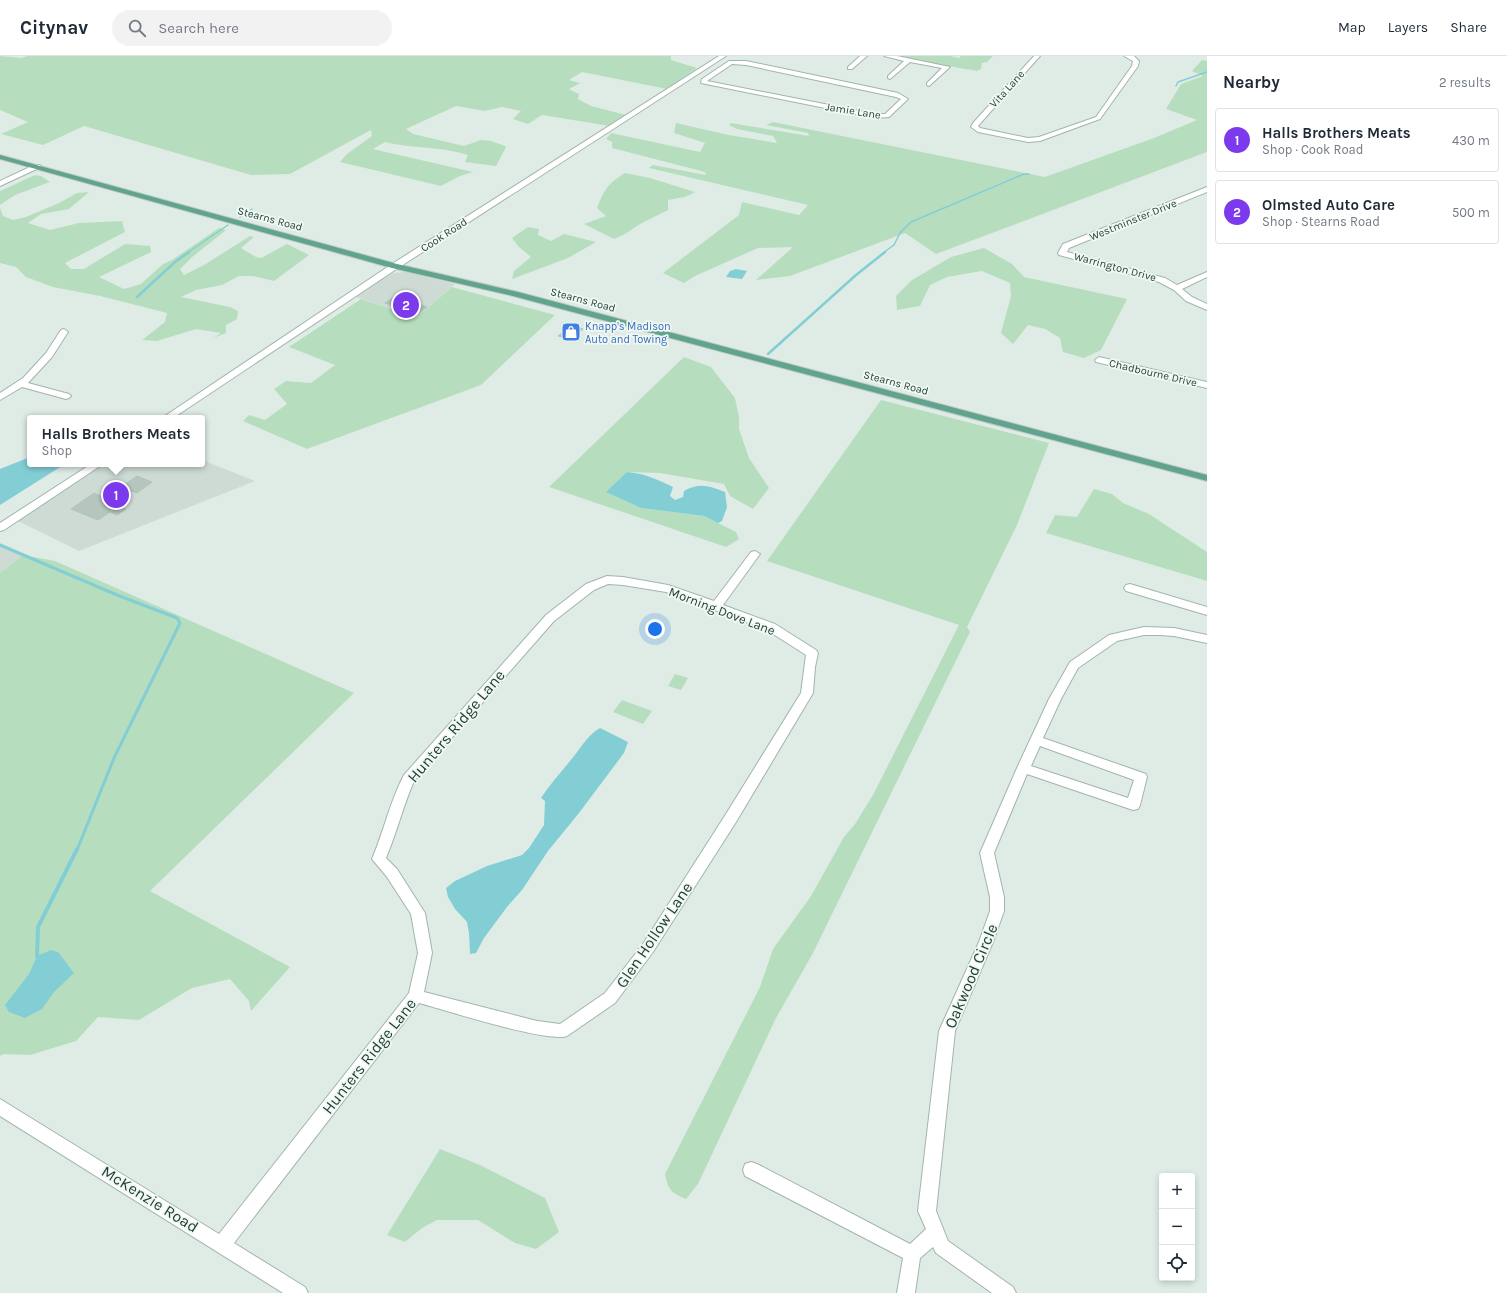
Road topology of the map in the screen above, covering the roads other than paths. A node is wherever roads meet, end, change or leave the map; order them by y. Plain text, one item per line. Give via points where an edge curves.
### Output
1 (723, 56) edge
2 (864, 56) edge
3 (888, 56) edge
4 (1037, 56) edge
5 (1127, 56) edge
6 (909, 60) junction
7 (709, 65) junction
8 (721, 68) junction
9 (850, 68) dead end
10 (890, 77) dead end
11 (929, 84) dead end
12 (0, 157) edge
13 (37, 167) junction
14 (0, 184) edge
15 (1207, 190) edge
16 (1062, 253) joint
17 (395, 266) junction
18 (1207, 274) edge
19 (1177, 288) junction
20 (1207, 307) edge
21 (64, 332) dead end
22 (1099, 360) dead end
23 (21, 384) junction
24 (1207, 386) edge
25 (66, 396) dead end
26 (0, 397) edge
27 (172, 415) edge
28 (93, 467) edge
29 (1207, 478) edge
30 (0, 528) edge
31 (755, 554) dead end
32 (1130, 588) dead end
33 (716, 606) junction
34 (1207, 611) edge
35 (550, 618) joint
36 (1207, 639) edge
37 (1036, 740) junction
38 (769, 755) joint
39 (1023, 768) junction
40 (416, 996) junction
41 (0, 1107) edge
42 (751, 1170) dead end
43 (936, 1232) junction
44 (222, 1244) junction
45 (912, 1254) junction
46 (299, 1293) edge
47 (906, 1293) edge
48 (1006, 1293) edge

1 - 7 street, Cook Road
2 - 9 street
3 - 6 street
4 - 5 street, Vita Lane via 974,127 1028,140 1040,139 1098,118 1135,66 1136,61
6 - 10 street
6 - 11 street via 947,67
7 - 8 street
7 - 17 street, Cook Road
8 - 8 street, Jamie Lane via 731,62 741,62 898,95 905,99 887,116 875,116 703,82
12 - 13 main road, Stearns Road
13 - 14 street
13 - 17 main road, Stearns Road
15 - 16 street, Westminster Drive via 1066,246
16 - 19 street, Warrington Drive via 1144,274
17 - 27 street, Cook Road
17 - 29 main road, Stearns Road via 515,294
18 - 19 street
19 - 20 street, Warrington Drive via 1189,299
21 - 23 street via 50,355
22 - 24 street, Chadbourne Drive
23 - 25 street
23 - 26 street
28 - 30 street
31 - 33 street
32 - 34 street
33 - 35 street, Morning Dove Lane via 668,589 607,580 590,587
33 - 38 street, Morning Dove Lane via 770,627 812,653 807,693
35 - 40 street, Hunters Ridge Lane via 409,778 397,805 379,859 392,873 418,913 425,953
36 - 37 street, Oakwood Circle via 1160,631 1144,631 1113,638 1074,665
37 - 39 street, Oakwood Circle
37 - 39 street via 1141,777 1134,805
38 - 40 street, Glen Hollow Lane via 648,948 610,998 562,1031 545,1029
39 - 43 street, Oakwood Circle via 987,853 997,898 994,923 947,1031 927,1211
40 - 44 street, Hunters Ridge Lane
41 - 44 street, McKenzie Road
42 - 45 street
43 - 45 street
43 - 48 street, Oakwood Circle via 942,1247
44 - 46 street, McKenzie Road
45 - 47 street

